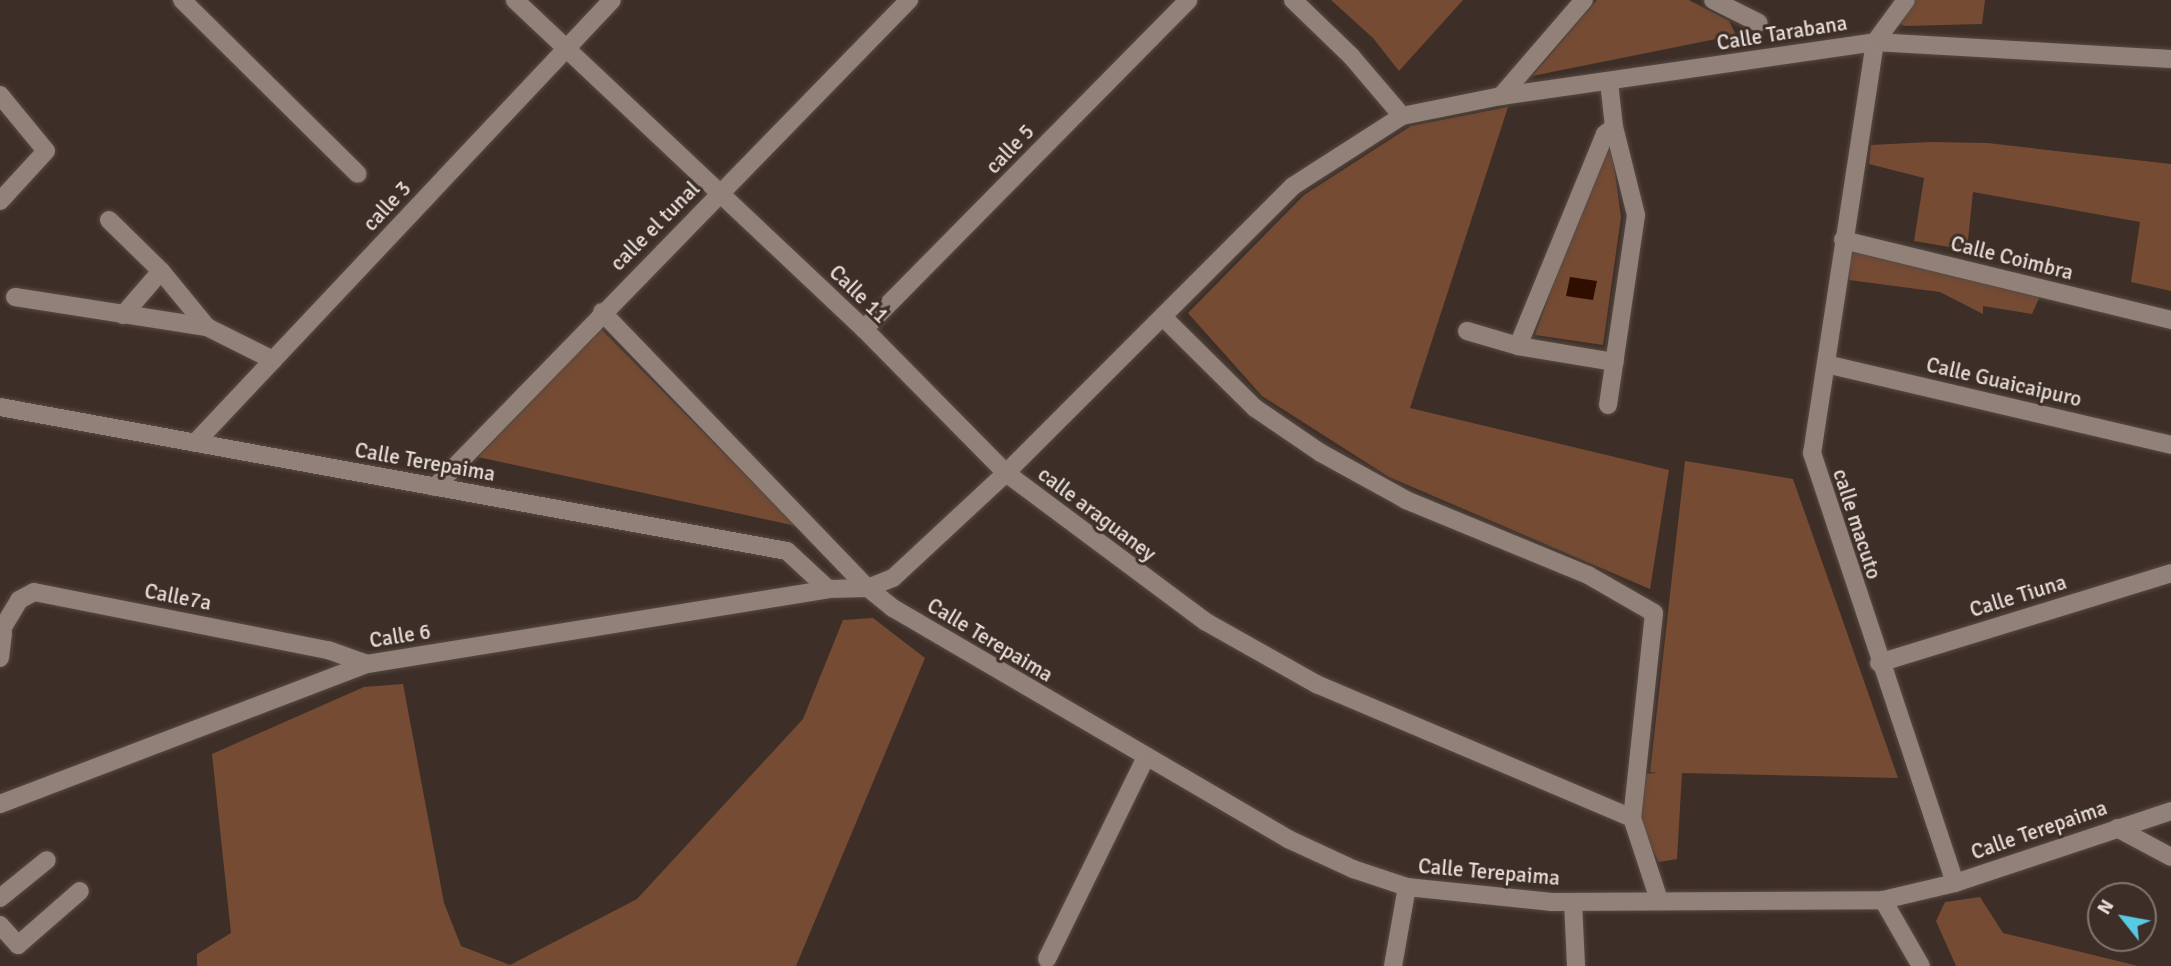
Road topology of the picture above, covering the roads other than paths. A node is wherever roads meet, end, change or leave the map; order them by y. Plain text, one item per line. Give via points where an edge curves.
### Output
1 (182, 0) edge
2 (514, 0) edge
3 (612, 0) edge
4 (909, 0) edge
5 (1188, 0) edge
6 (1293, 0) edge
7 (1584, 0) edge
8 (1713, 0) edge
9 (1906, 0) edge
10 (1759, 23) dead end
11 (1875, 42) junction
12 (565, 51) junction
13 (2171, 59) edge
14 (1609, 82) junction
15 (0, 95) edge
16 (1501, 96) junction
17 (1402, 116) junction
18 (1614, 127) junction
19 (358, 174) dead end
20 (720, 193) junction
21 (0, 201) edge
22 (109, 220) dead end
23 (1843, 240) junction
24 (161, 271) junction
25 (15, 297) dead end
26 (602, 312) junction
27 (123, 315) junction
28 (1165, 319) junction
29 (2171, 320) edge
30 (207, 327) junction
31 (864, 329) junction
32 (1467, 331) dead end
33 (1518, 346) junction
34 (273, 360) junction
35 (1615, 362) junction
36 (1826, 364) junction
37 (1608, 405) dead end
38 (0, 407) edge
39 (195, 443) junction
40 (2171, 445) edge
41 (1006, 473) junction
42 (435, 486) junction
43 (2171, 573) edge
44 (868, 588) junction
45 (828, 589) junction
46 (1, 632) edge
47 (0, 658) edge
48 (1879, 663) junction
49 (367, 664) junction
50 (1146, 757) junction
51 (0, 804) edge
52 (2171, 811) edge
53 (1632, 818) junction
54 (2117, 828) junction
55 (2171, 857) edge
56 (47, 860) dead end
57 (1955, 883) junction
58 (1407, 887) junction
59 (80, 891) dead end
60 (0, 898) edge
61 (1659, 900) junction
62 (1883, 900) junction
63 (1573, 902) junction
64 (0, 925) edge
65 (1047, 958) dead end
66 (1393, 966) edge
67 (1576, 966) edge
68 (1921, 966) edge

1 - 19 street
2 - 12 street, Calle 11
3 - 12 street, calle 3
4 - 20 street, calle el tunal
5 - 31 street, calle 5
6 - 17 street via 1351,56
7 - 16 street
8 - 10 street
9 - 11 street
11 - 13 street, Calle Tarabana
11 - 14 street, Calle Tarabana
11 - 23 street, calle macuto
12 - 20 street, Calle 11
12 - 34 street, calle 3
14 - 16 street, Calle Tarabana
14 - 18 street
15 - 21 street via 46,151
16 - 17 street, Calle Tarabana
17 - 28 street, calle araguaney via 1293,186
18 - 33 street via 1605,134
18 - 35 street via 1636,215
20 - 26 street, calle el tunal
20 - 31 street, Calle 11
22 - 24 street
23 - 29 street, Calle Coimbra
23 - 36 street, calle macuto
24 - 27 street
24 - 30 street
25 - 27 street
26 - 42 street, calle el tunal
26 - 44 street, Calle Terepaima
27 - 30 street
28 - 41 street, calle araguaney
28 - 53 street via 1255,408 1321,453 1406,500 1588,575 1654,612
30 - 34 street
31 - 41 street, Calle 11
32 - 33 street
33 - 35 street
34 - 39 street, calle 3
35 - 37 street
36 - 40 street, Calle Guaicaipuro
36 - 48 street, calle macuto via 1812,453 1814,469
38 - 39 street, Calle Terepaima
39 - 42 street, Calle Terepaima
41 - 44 street via 893,578
41 - 53 street, calle araguaney via 1206,622 1318,685
42 - 45 street, Calle Terepaima via 787,551
43 - 48 street, Calle Tiuna
44 - 45 street
44 - 50 street, Calle Terepaima via 893,608
45 - 49 street, Calle 6
46 - 47 street, Calle7a
46 - 49 street, Calle7a via 19,600 34,592 328,650
48 - 57 street, calle macuto
49 - 51 street, Calle 6
50 - 58 street, Calle Terepaima via 1288,839 1353,869
50 - 65 street
52 - 54 street, Calle Terepaima
53 - 61 street
54 - 55 street
54 - 57 street, Calle Terepaima
56 - 60 street
57 - 62 street, Calle Terepaima
58 - 63 street, Calle Terepaima via 1466,896
58 - 66 street
59 - 64 street via 18,945
61 - 62 street, Calle Terepaima
61 - 63 street, Calle Terepaima
62 - 68 street
63 - 67 street

